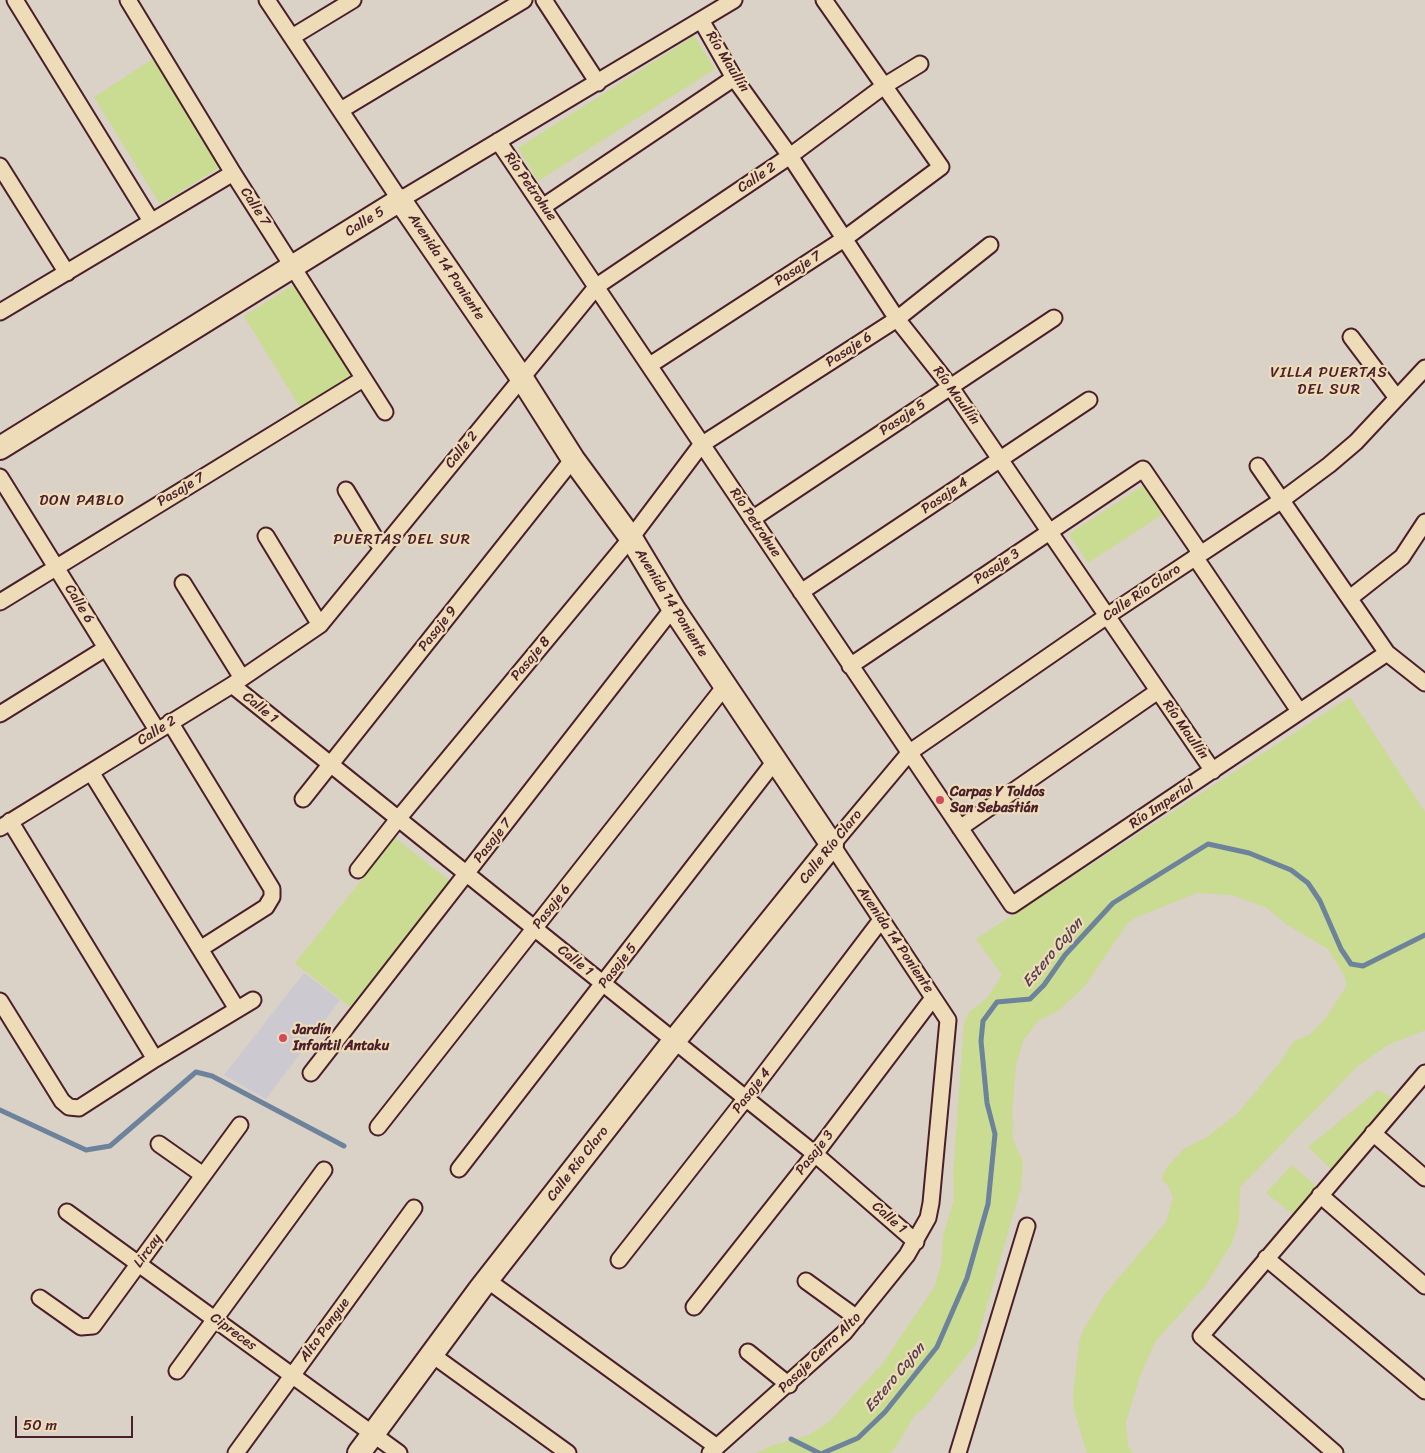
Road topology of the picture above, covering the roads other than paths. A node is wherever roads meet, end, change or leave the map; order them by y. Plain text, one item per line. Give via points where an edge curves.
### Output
1 (15, 0) edge
2 (128, 0) edge
3 (267, 0) edge
4 (353, 0) edge
5 (524, 0) edge
6 (544, 0) edge
7 (734, 0) edge
8 (824, 0) edge
9 (701, 20) junction
10 (292, 37) junction
11 (920, 64) dead end
12 (734, 78) junction
13 (598, 83) junction
14 (884, 86) junction
15 (340, 110) junction
16 (498, 141) junction
17 (790, 156) junction
18 (0, 166) edge
19 (233, 172) junction
20 (400, 200) junction
21 (544, 206) junction
22 (151, 221) junction
23 (844, 239) junction
24 (990, 245) dead end
25 (293, 266) junction
26 (67, 273) junction
27 (596, 286) junction
28 (0, 312) edge
29 (1054, 318) dead end
30 (897, 319) junction
31 (1351, 336) dead end
32 (650, 365) junction
33 (1425, 368) edge
34 (521, 377) junction
35 (363, 379) junction
36 (950, 386) junction
37 (1397, 398) junction
38 (1088, 400) dead end
39 (385, 412) dead end
40 (701, 445) junction
41 (0, 448) edge
42 (573, 459) junction
43 (1000, 459) junction
44 (1258, 466) dead end
45 (0, 477) edge
46 (346, 490) dead end
47 (1282, 500) junction
48 (752, 519) junction
49 (1425, 522) edge
50 (1050, 532) junction
51 (266, 536) dead end
52 (631, 538) junction
53 (381, 548) junction
54 (1198, 555) junction
55 (56, 567) junction
56 (183, 583) dead end
57 (801, 592) junction
58 (1350, 598) junction
59 (0, 602) edge
60 (673, 608) junction
61 (1107, 616) junction
62 (320, 625) junction
63 (106, 648) junction
64 (1387, 653) junction
65 (850, 666) junction
66 (237, 681) junction
67 (1425, 683) edge
68 (725, 686) junction
69 (1158, 691) junction
70 (1298, 711) junction
71 (0, 714) edge
72 (164, 726) junction
73 (910, 752) junction
74 (775, 761) junction
75 (331, 764) junction
76 (1213, 771) junction
77 (91, 772) junction
78 (303, 799) dead end
79 (398, 819) junction
80 (5, 825) edge
81 (960, 828) junction
82 (832, 845) junction
83 (358, 870) dead end
84 (467, 874) junction
85 (1012, 905) joint
86 (881, 920) junction
87 (535, 928) junction
88 (200, 949) junction
89 (604, 984) junction
90 (933, 998) junction
91 (253, 1000) dead end
92 (0, 1001) edge
93 (237, 1009) junction
94 (674, 1041) junction
95 (155, 1058) junction
96 (311, 1073) dead end
97 (1425, 1073) edge
98 (746, 1098) junction
99 (240, 1125) dead end
100 (378, 1127) dead end
101 (1372, 1133) junction
102 (159, 1144) dead end
103 (815, 1154) junction
104 (459, 1169) dead end
105 (324, 1170) dead end
106 (203, 1175) junction
107 (1425, 1178) edge
108 (1320, 1195) junction
109 (414, 1208) dead end
110 (67, 1212) dead end
111 (1027, 1226) dead end
112 (916, 1242) junction
113 (1266, 1258) junction
114 (619, 1260) dead end
115 (138, 1264) junction
116 (487, 1280) junction
117 (806, 1281) dead end
118 (1425, 1286) edge
119 (40, 1298) dead end
120 (694, 1307) dead end
121 (857, 1318) junction
122 (214, 1319) junction
123 (748, 1352) dead end
124 (431, 1354) junction
125 (177, 1371) dead end
126 (292, 1375) junction
127 (788, 1385) junction
128 (1425, 1391) edge
129 (372, 1434) junction
130 (714, 1450) edge
131 (236, 1453) edge
132 (359, 1453) edge
133 (399, 1453) edge
134 (568, 1453) edge
135 (958, 1453) edge
136 (1335, 1453) edge

1 - 22 street
2 - 19 street, Calle 7
3 - 10 street, Avenida 14 Poniente
4 - 10 street
5 - 15 street
6 - 13 street
7 - 9 street, Calle 5
8 - 14 street
9 - 12 street, Río Maullín
9 - 13 street, Calle 5
10 - 15 street, Avenida 14 Poniente
11 - 14 street, Calle 2
12 - 17 street, Río Maullín
12 - 21 street
13 - 16 street, Calle 5
14 - 17 street, Calle 2
14 - 23 street, Pasaje 7 via 941,166
15 - 20 street, Avenida 14 Poniente
16 - 20 street, Calle 5
16 - 21 street, Río Petrohue
17 - 23 street, Río Maullín
17 - 27 street, Calle 2
18 - 26 street
19 - 22 street
19 - 25 street, Calle 7
20 - 25 street, Calle 5
20 - 34 street, Avenida 14 Poniente
21 - 27 street, Río Petrohue
22 - 26 street
23 - 30 street, Río Maullín
23 - 32 street, Pasaje 7
24 - 30 street, Pasaje 6
25 - 35 street, Calle 7
25 - 41 street, Calle 5
26 - 28 street
27 - 32 street, Río Petrohue
27 - 34 street, Calle 2
29 - 36 street, Pasaje 5
30 - 36 street, Río Maullín
30 - 40 street, Pasaje 6
31 - 37 street
32 - 40 street, Río Petrohue
33 - 37 street, Calle Río Claro
34 - 42 street, Avenida 14 Poniente
34 - 53 street, Calle 2
35 - 39 street, Calle 7
35 - 55 street, Pasaje 7
36 - 43 street, Río Maullín
36 - 48 street, Pasaje 5
37 - 47 street, Calle Río Claro via 1342,454
38 - 43 street, Pasaje 4
40 - 48 street, Río Petrohue
40 - 52 street, Pasaje 8
42 - 52 street, Avenida 14 Poniente
42 - 75 street, Pasaje 9
43 - 50 street, Río Maullín
43 - 57 street, Pasaje 4
44 - 47 street
45 - 55 street, Calle 6
46 - 53 street
47 - 54 street, Calle Río Claro
47 - 58 street
48 - 57 street, Río Petrohue
49 - 58 street via 1402,557
50 - 54 street, Pasaje 3 via 1143,469
50 - 61 street, Río Maullín
50 - 65 street, Pasaje 3
51 - 62 street
52 - 60 street, Avenida 14 Poniente
52 - 79 street, Pasaje 8
53 - 62 street, Calle 2
54 - 61 street, Calle Río Claro
54 - 70 street
55 - 59 street, Pasaje 7
55 - 63 street, Calle 6
56 - 66 street, Calle 1
57 - 65 street, Río Petrohue
58 - 64 street
60 - 68 street, Avenida 14 Poniente
60 - 84 street, Pasaje 7
61 - 69 street, Río Maullín
61 - 73 street, Calle Río Claro
62 - 66 street, Calle 2
63 - 71 street
63 - 72 street, Calle 6
64 - 67 street
64 - 70 street, Río Imperial
65 - 73 street, Río Petrohue
66 - 72 street, Calle 2
66 - 75 street, Calle 1
68 - 74 street, Avenida 14 Poniente
68 - 87 street, Pasaje 6
69 - 76 street, Río Maullín
69 - 81 street
70 - 76 street, Río Imperial
72 - 77 street, Calle 2
72 - 88 street, Calle 6 via 270,885 272,897 266,907
73 - 81 street, Río Petrohue
73 - 82 street, Calle Río Claro
74 - 82 street, Avenida 14 Poniente
74 - 89 street, Pasaje 5
75 - 78 street, Pasaje 9
75 - 79 street, Calle 1
76 - 85 street, Río Imperial
77 - 80 street, Calle 2
77 - 88 street
79 - 83 street, Pasaje 8
79 - 84 street, Calle 1
80 - 95 street
81 - 85 street, Río Petrohue
82 - 86 street, Avenida 14 Poniente
82 - 94 street, Calle Río Claro
84 - 87 street, Calle 1
84 - 96 street, Pasaje 7
86 - 90 street, Avenida 14 Poniente
86 - 98 street, Pasaje 4
87 - 89 street, Calle 1
87 - 100 street, Pasaje 6
88 - 93 street
89 - 94 street, Calle 1
89 - 104 street, Pasaje 5
90 - 103 street, Pasaje 3
90 - 112 street, Avenida 14 Poniente via 948,1020 931,1203 928,1218
91 - 93 street
92 - 95 street via 62,1101 74,1108 87,1105
93 - 95 street
94 - 98 street, Calle 1
94 - 116 street, Calle Río Claro
97 - 101 street
98 - 103 street, Calle 1
98 - 114 street, Pasaje 4
99 - 106 street, Lircay
101 - 107 street
101 - 108 street
102 - 106 street
103 - 112 street, Calle 1
103 - 120 street, Pasaje 3
105 - 122 street
106 - 115 street, Lircay
108 - 113 street
108 - 118 street
109 - 126 street, Alto Pangue
110 - 115 street, Cipreces
111 - 135 street
112 - 121 street, Pasaje Cerro Alto
113 - 128 street
113 - 136 street via 1201,1336
115 - 119 street, Lircay via 96,1323 89,1328 78,1325
115 - 122 street, Cipreces
116 - 124 street, Calle Río Claro
116 - 130 street
117 - 121 street
121 - 127 street, Pasaje Cerro Alto
122 - 125 street
122 - 126 street, Cipreces
123 - 127 street
124 - 129 street, Calle Río Claro
124 - 134 street
126 - 129 street, Cipreces
126 - 131 street, Alto Pangue
127 - 130 street, Pasaje Cerro Alto
129 - 132 street, Calle Río Claro
129 - 133 street, Cipreces

